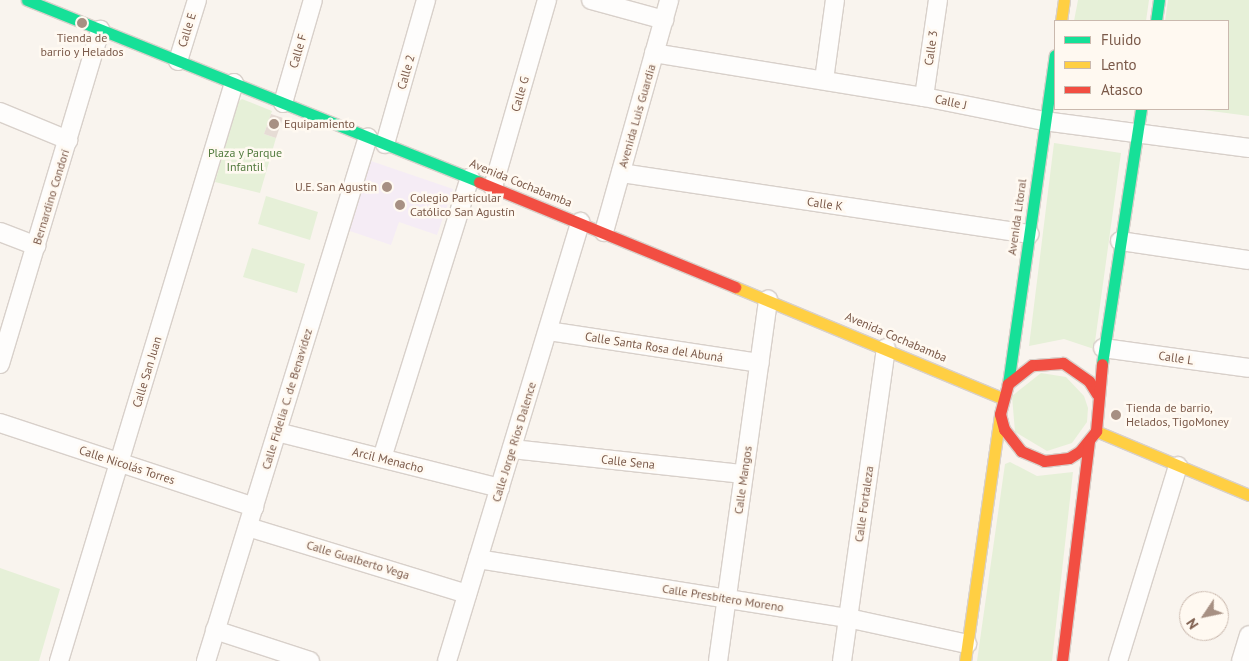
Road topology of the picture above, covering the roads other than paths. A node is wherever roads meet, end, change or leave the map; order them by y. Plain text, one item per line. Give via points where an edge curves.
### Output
1 (27, 0) edge
2 (197, 0) edge
3 (313, 0) edge
4 (426, 0) edge
5 (547, 0) edge
6 (591, 0) edge
7 (669, 0) edge
8 (835, 0) edge
9 (938, 0) edge
10 (1064, 0) edge
11 (1159, 0) edge
12 (71, 8) edge
13 (664, 20) junction
14 (1061, 20) edge
15 (1156, 20) edge
16 (100, 30) junction
17 (654, 52) junction
18 (178, 60) junction
19 (1054, 61) edge
20 (824, 80) junction
21 (234, 83) junction
22 (924, 97) junction
23 (283, 103) junction
24 (1141, 110) edge
25 (0, 112) edge
26 (1044, 121) junction
27 (1137, 133) junction
28 (368, 137) junction
29 (68, 140) junction
30 (385, 144) junction
31 (1249, 148) edge
32 (621, 173) junction
33 (470, 178) junction
34 (493, 187) junction
35 (580, 222) junction
36 (0, 232) edge
37 (604, 232) junction
38 (1029, 234) junction
39 (1120, 241) junction
40 (36, 246) junction
41 (1249, 260) edge
42 (768, 299) junction
43 (548, 331) junction
44 (886, 348) junction
45 (1103, 348) junction
46 (1, 355) edge
47 (760, 363) junction
48 (1249, 368) edge
49 (1008, 384) junction
50 (1096, 394) junction
51 (1002, 398) junction
52 (1000, 414) junction
53 (0, 423) edge
54 (277, 432) junction
55 (1096, 432) junction
56 (1089, 442) junction
57 (512, 449) junction
58 (382, 458) junction
59 (119, 462) junction
60 (1178, 466) junction
61 (744, 474) junction
62 (500, 488) junction
63 (1249, 495) edge
64 (254, 507) junction
65 (248, 527) junction
66 (478, 559) junction
67 (467, 594) junction
68 (727, 598) junction
69 (848, 618) junction
70 (215, 630) junction
71 (1249, 635) edge
72 (967, 644) junction
73 (59, 661) edge
74 (206, 661) edge
75 (310, 661) edge
76 (447, 661) edge
77 (718, 661) edge
78 (842, 661) edge
79 (965, 661) edge
80 (1062, 661) edge
81 (1118, 661) edge
82 (1242, 661) edge

1 - 12 main road, Avenida Cochabamba
2 - 18 street, Calle E
3 - 23 street, Calle F
4 - 30 street, Calle 2
5 - 34 street, Calle G
6 - 13 street
7 - 13 street, Avenida Luis Guardia
8 - 20 street
9 - 22 street, Calle 3
10 - 14 main road
11 - 15 main road
12 - 16 main road, Avenida Cochabamba
13 - 17 street, Avenida Luis Guardia
16 - 18 main road, Avenida Cochabamba
16 - 29 street, Bernardino Condorí
17 - 20 street, Calle J
17 - 32 street, Avenida Luis Guardia
18 - 21 main road, Avenida Cochabamba
19 - 26 main road, Avenida Litoral
20 - 22 street, Calle J
21 - 23 main road, Avenida Cochabamba
21 - 59 street, Calle San Juan
22 - 26 street, Calle J
23 - 28 main road, Avenida Cochabamba
24 - 27 main road
25 - 29 street
26 - 27 street, Calle J
26 - 38 main road, Avenida Litoral
27 - 31 street, Calle J
27 - 39 main road
28 - 30 main road, Avenida Cochabamba
28 - 54 street, Calle Fidelia C. de Benavídez
29 - 40 street, Bernardino Condorí
30 - 33 main road, Avenida Cochabamba
32 - 37 street, Avenida Luis Guardia
32 - 38 street, Calle K
33 - 34 main road, Avenida Cochabamba
33 - 58 street
34 - 35 main road, Avenida Cochabamba
35 - 37 main road, Avenida Cochabamba
35 - 43 street, Calle Jorge Ríos Dalence
36 - 40 street
37 - 42 main road, Avenida Cochabamba
38 - 49 main road, Avenida Litoral
39 - 41 street
39 - 45 main road
40 - 46 street, Bernardino Condorí
42 - 44 main road, Avenida Cochabamba
42 - 47 street, Calle Mangos
43 - 47 street, Calle Santa Rosa del Abuná
43 - 57 street, Calle Jorge Ríos Dalence
44 - 51 main road, Avenida Cochabamba
44 - 69 street, Calle Fortaleza
45 - 48 street, Calle L
45 - 50 main road
47 - 61 street, Calle Mangos
49 - 50 main road via 1032,365 1055,362 1077,370
49 - 51 main road
50 - 55 main road via 1099,419
51 - 52 main road
52 - 56 main road via 1011,443 1032,458 1057,461 1080,451
52 - 72 main road
53 - 59 street, Calle Nicolás Torres
54 - 58 street, Arcil Menacho
54 - 64 street, Calle Fidelia C. de Benavídez
55 - 56 main road
55 - 60 main road
56 - 80 main road
57 - 61 street, Calle Sena
57 - 62 street, Calle Jorge Ríos Dalence
58 - 62 street, Arcil Menacho
59 - 64 street, Calle Nicolás Torres
59 - 73 street, Calle San Juan
60 - 63 main road
60 - 81 street
61 - 68 street, Calle Mangos
62 - 66 street, Calle Jorge Ríos Dalence
64 - 65 street, Calle Fidelia C. de Benavídez
65 - 67 street, Calle Gualberto Vega
65 - 70 street, Calle Fidelia C. de Benavídez
66 - 67 street, Calle Jorge Ríos Dalence
66 - 68 street, Calle Presbítero Moreno
67 - 76 street, Calle Jorge Ríos Dalence
68 - 69 street, Calle Presbítero Moreno
68 - 77 street, Calle Mangos
69 - 72 street, Calle Presbítero Moreno
69 - 78 street, Calle Fortaleza
70 - 74 street, Calle Fidelia C. de Benavídez
70 - 75 street
71 - 82 street
72 - 79 main road

